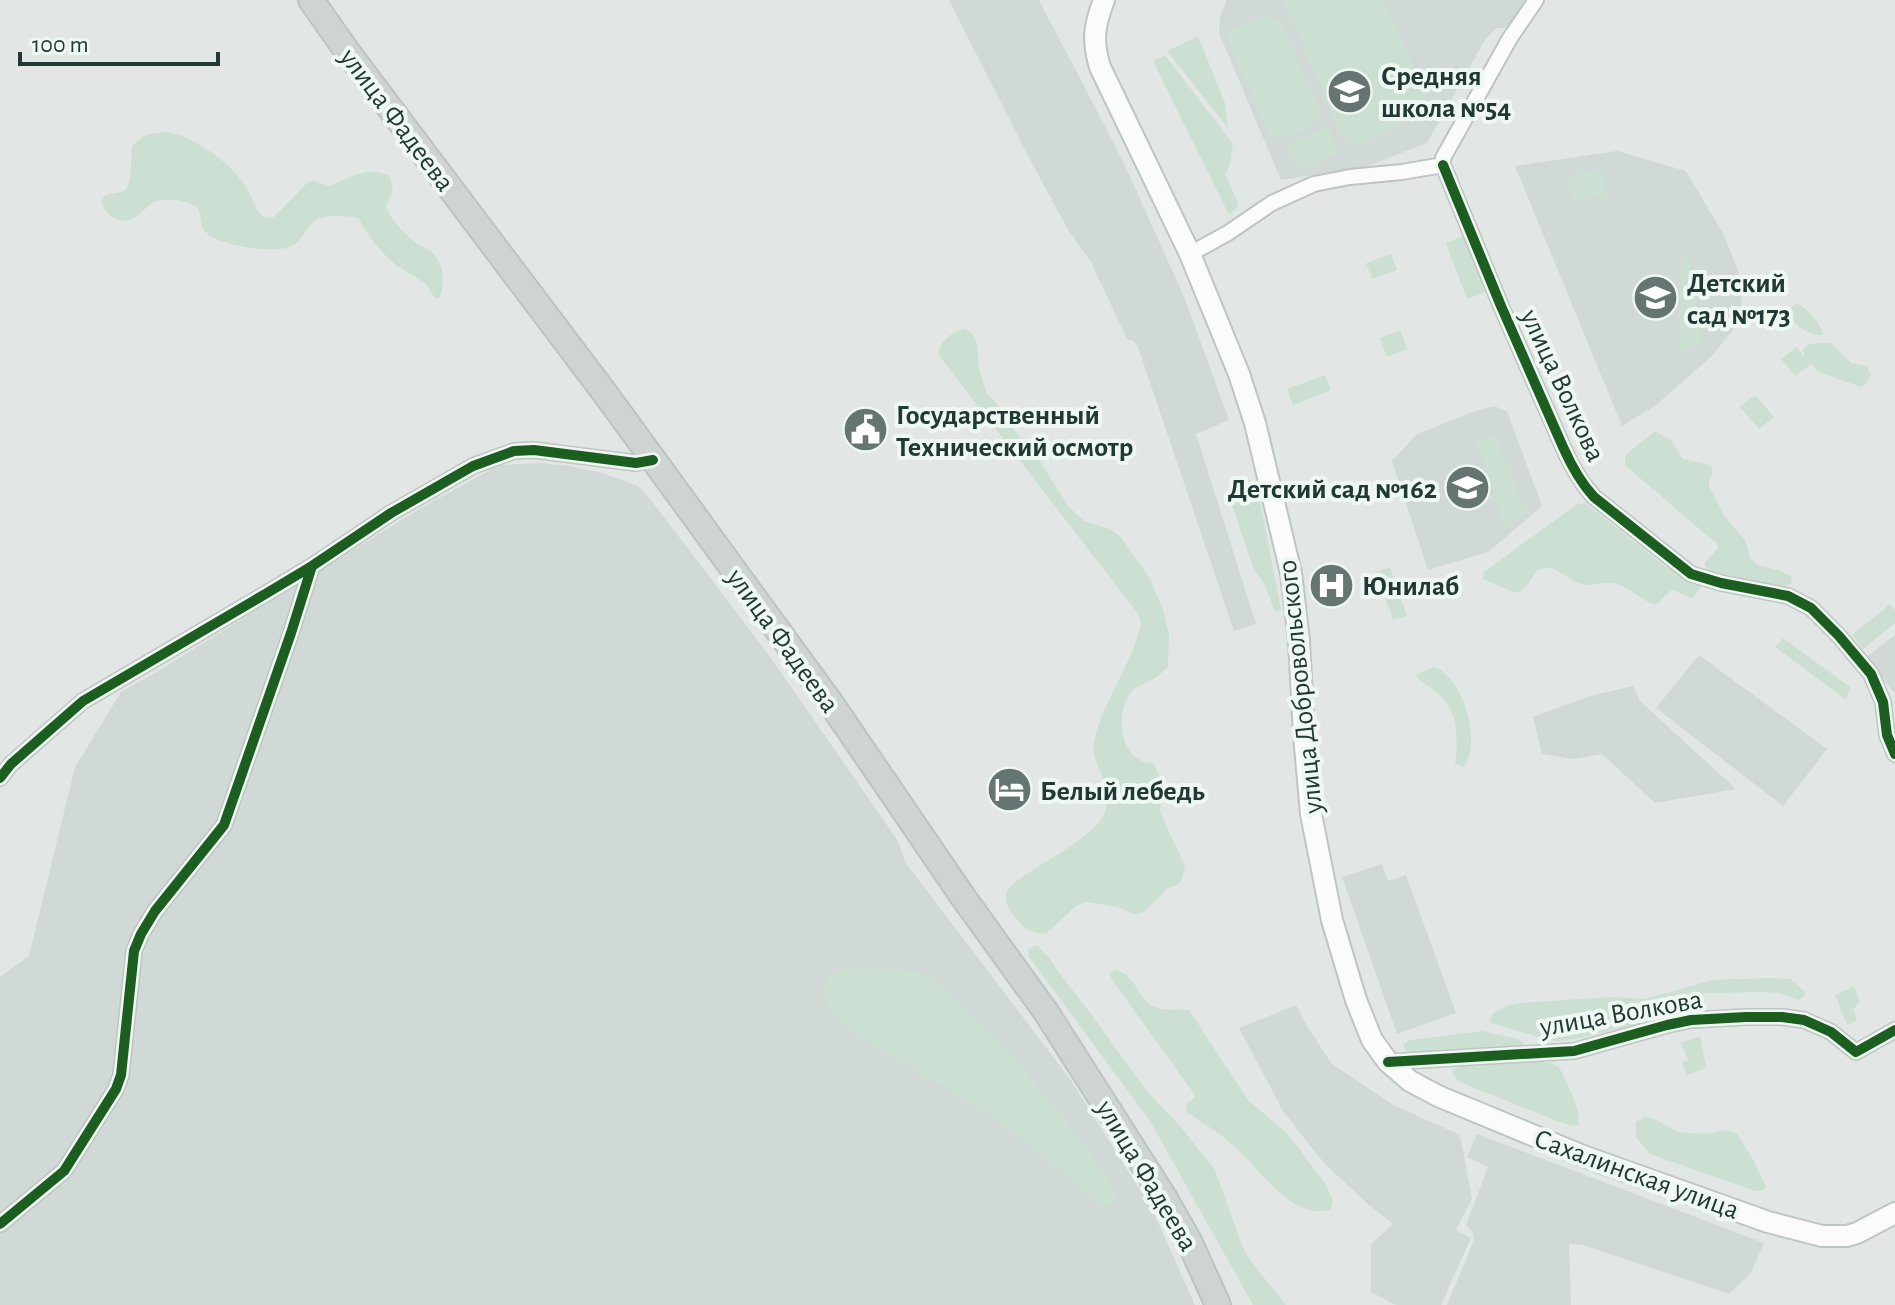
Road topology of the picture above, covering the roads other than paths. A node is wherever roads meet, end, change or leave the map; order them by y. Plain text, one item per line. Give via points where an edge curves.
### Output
1 (311, 0) edge
2 (1104, 0) edge
3 (1536, 0) edge
4 (1443, 165) junction
5 (1190, 254) junction
6 (653, 460) junction
7 (312, 566) junction
8 (1895, 754) edge
9 (0, 778) edge
10 (1895, 1030) edge
11 (1388, 1062) junction
12 (1895, 1213) edge
13 (0, 1224) edge
14 (1218, 1305) edge

1 - 6 main road, улица Фадеева
2 - 5 main road, улица Добровольского via 1094,39 1100,67
3 - 4 street
4 - 5 street via 1314,184 1272,203
4 - 8 street, улица Волкова via 1563,447 1586,489 1691,574 1788,596 1811,608 1871,674
5 - 11 main road, улица Добровольского via 1264,454 1291,573 1311,814 1324,882 1356,1000 1372,1040
6 - 7 street via 636,463 514,451 473,466
6 - 14 main road, улица Фадеева via 1046,1012 1164,1197
7 - 9 street via 83,701
7 - 13 street via 224,825 155,911 134,951 116,1089 64,1171
10 - 11 street, улица Волкова via 1856,1052 1804,1020 1691,1020 1574,1051
11 - 12 main road, Сахалинская улица via 1438,1096 1583,1156 1775,1224 1822,1236 1847,1236

